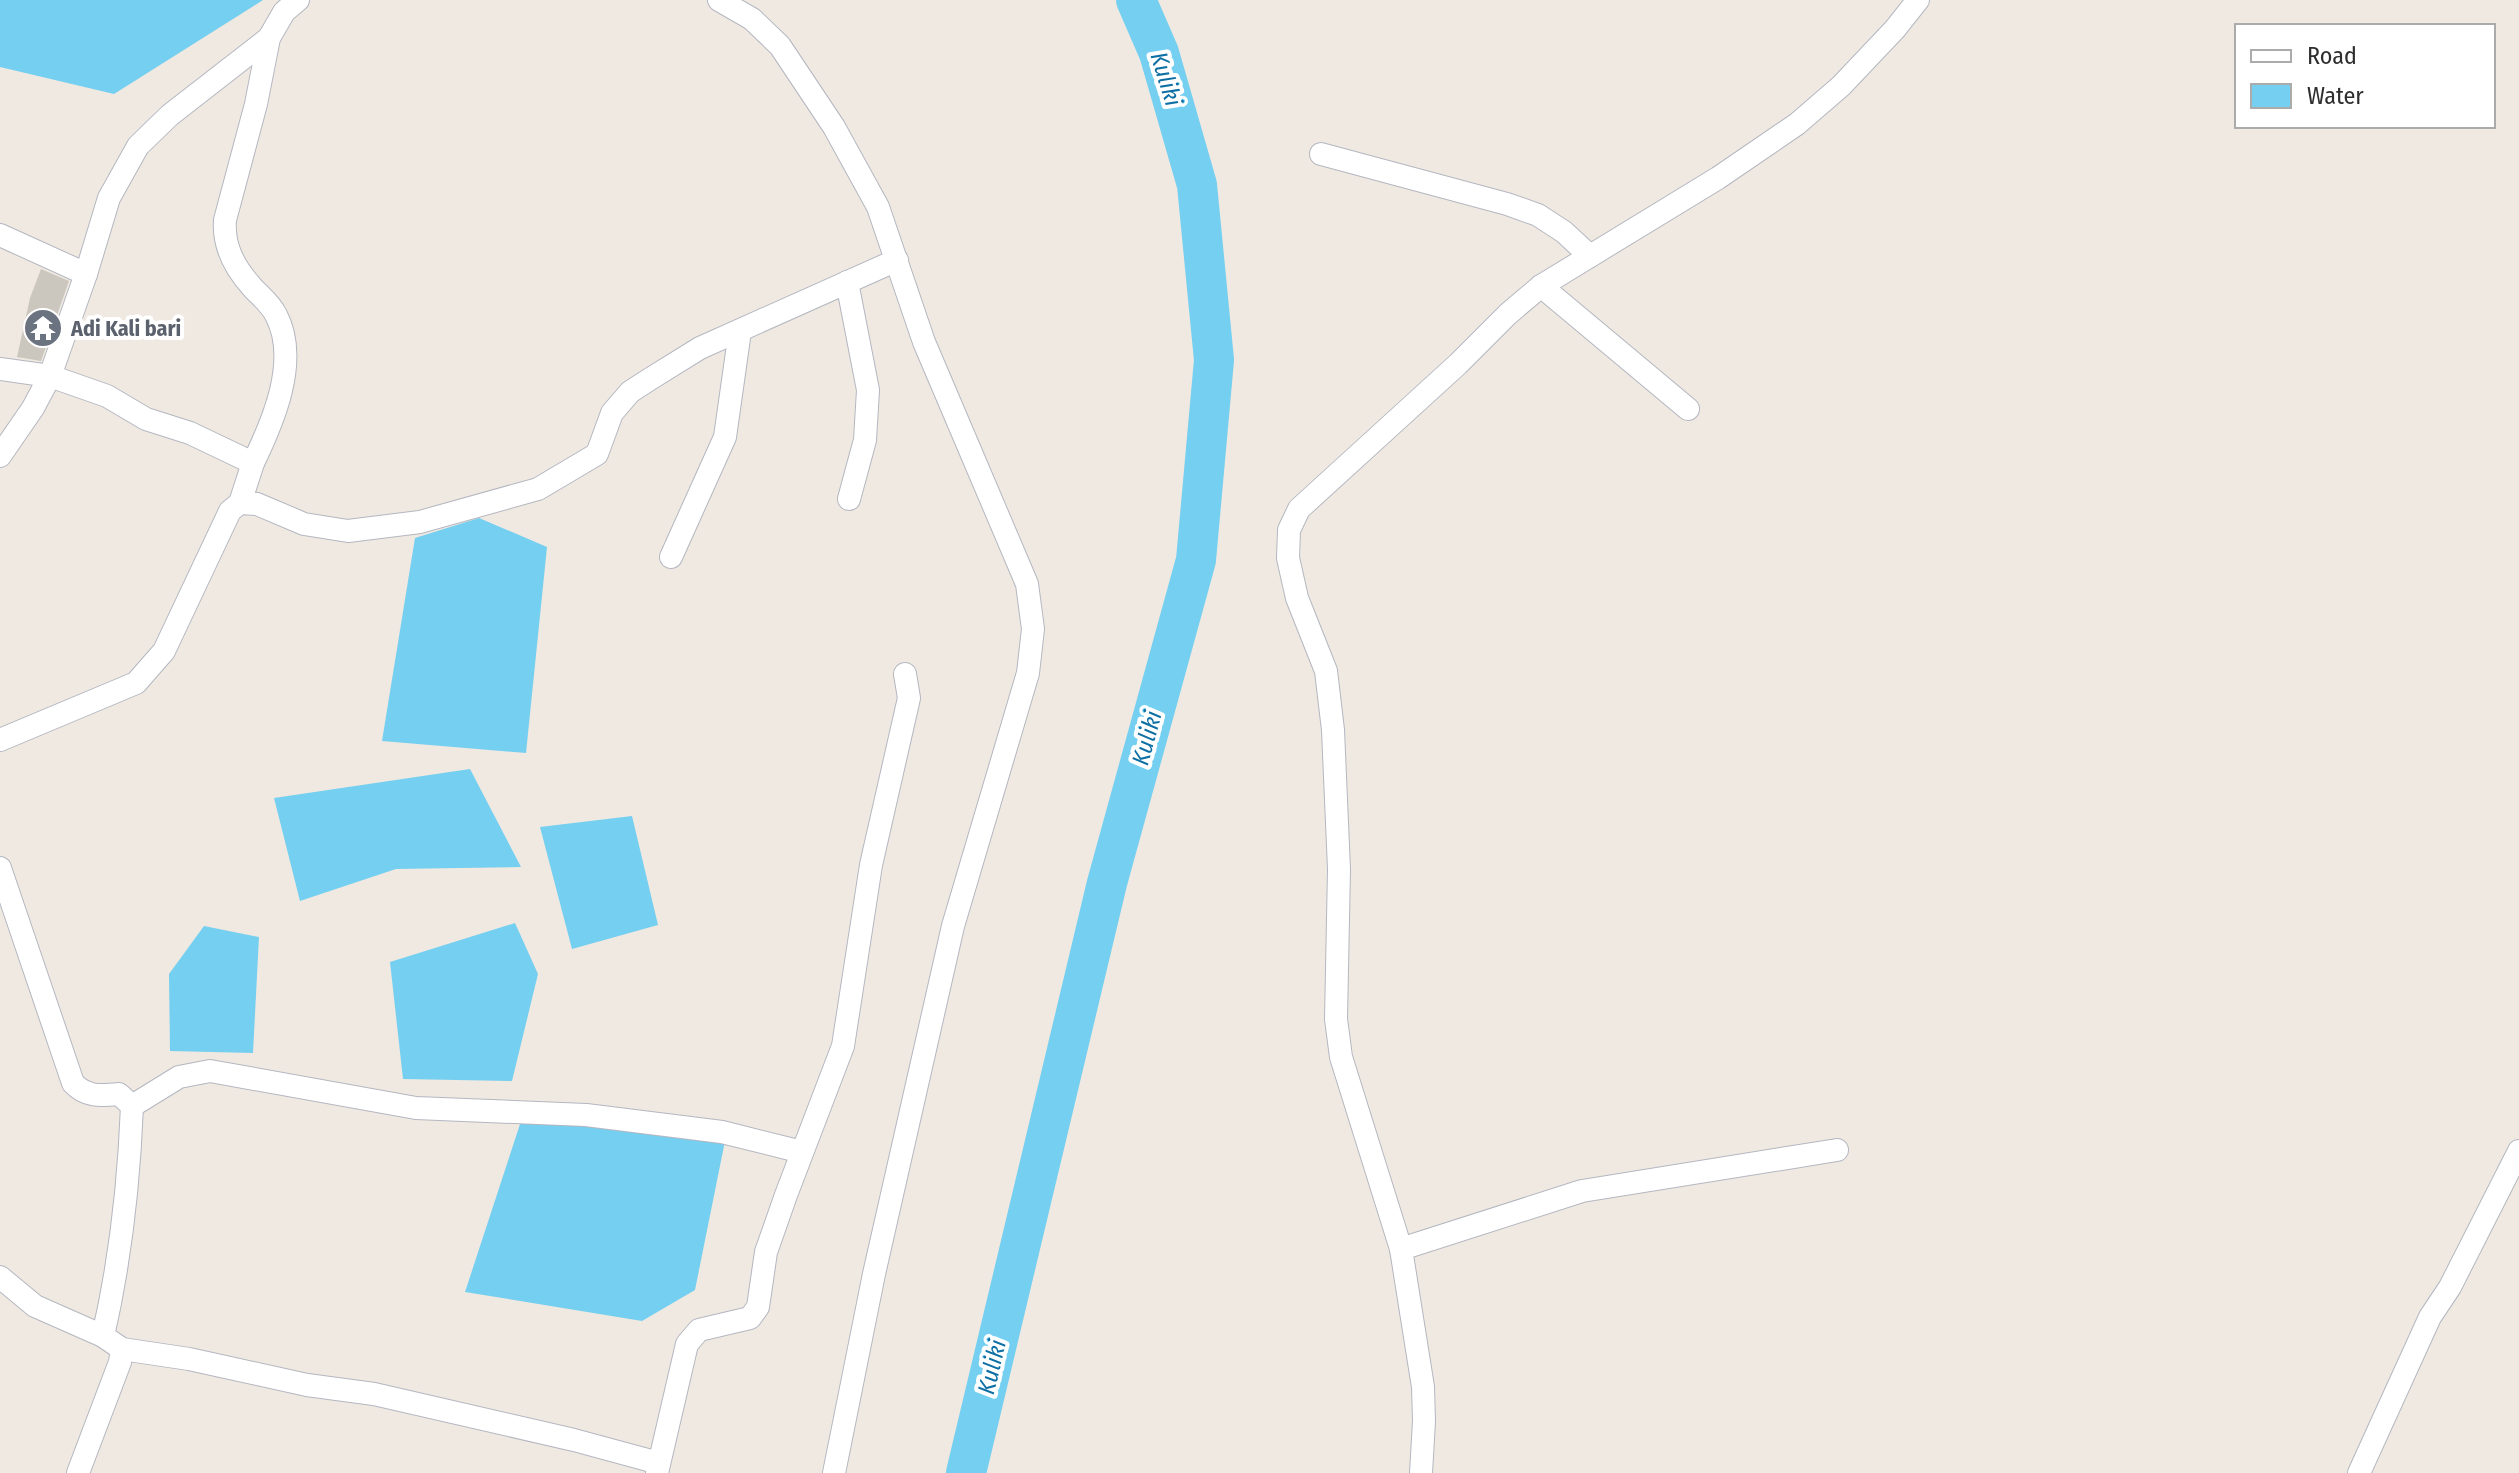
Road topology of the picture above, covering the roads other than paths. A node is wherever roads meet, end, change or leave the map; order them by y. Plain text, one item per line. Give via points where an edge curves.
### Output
1 (298, 0) edge
2 (719, 0) edge
3 (1918, 0) edge
4 (269, 38) junction
5 (1321, 154) dead end
6 (0, 235) edge
7 (1590, 256) junction
8 (897, 260) junction
9 (86, 274) junction
10 (847, 282) junction
11 (1541, 286) junction
12 (740, 331) junction
13 (0, 369) edge
14 (50, 376) junction
15 (1688, 409) dead end
16 (0, 456) edge
17 (253, 463) junction
18 (849, 499) dead end
19 (240, 503) junction
20 (671, 557) dead end
21 (905, 674) dead end
22 (0, 740) edge
23 (0, 868) edge
24 (132, 1106) junction
25 (1837, 1150) dead end
26 (2519, 1151) edge
27 (802, 1152) junction
28 (1401, 1249) junction
29 (0, 1277) edge
30 (112, 1343) junction
31 (658, 1468) edge
32 (78, 1473) edge
33 (834, 1473) edge
34 (1421, 1473) edge
35 (2359, 1473) edge

1 - 4 street
2 - 8 street via 752,19 803,78 861,174
3 - 7 street via 1841,86 1797,124
4 - 9 street via 138,146 109,198
4 - 17 street via 224,235 230,256 277,316 283,337 280,394
5 - 7 street via 1538,215
6 - 9 street
7 - 11 street
8 - 10 street
8 - 33 street via 924,342 1027,584 1033,629 1028,673 953,926
9 - 14 street
10 - 12 street
10 - 18 street via 868,390 865,440
11 - 15 street
11 - 28 street via 1299,509 1289,530 1288,558 1297,598 1326,671 1332,717 1341,1057
12 - 19 street via 700,348 630,392 612,413 597,454 538,489 420,522 348,531 304,524 257,504
12 - 20 street via 725,437
13 - 14 street
14 - 16 street
14 - 17 street via 107,396 146,419
17 - 19 street
19 - 22 street via 230,511 164,651 136,683
21 - 27 street via 909,698 871,865 843,1046
23 - 24 street via 73,1083 81,1092 119,1094
24 - 27 street via 179,1077 210,1071 416,1108 586,1115 722,1132
24 - 30 street via 111,1302
25 - 28 street via 1582,1191
26 - 35 street via 2430,1317
27 - 31 street via 766,1252 758,1307 750,1318 699,1330 687,1344
28 - 34 street via 1423,1387
29 - 30 street via 35,1306
30 - 31 street via 374,1394 574,1440
30 - 32 street via 120,1362

